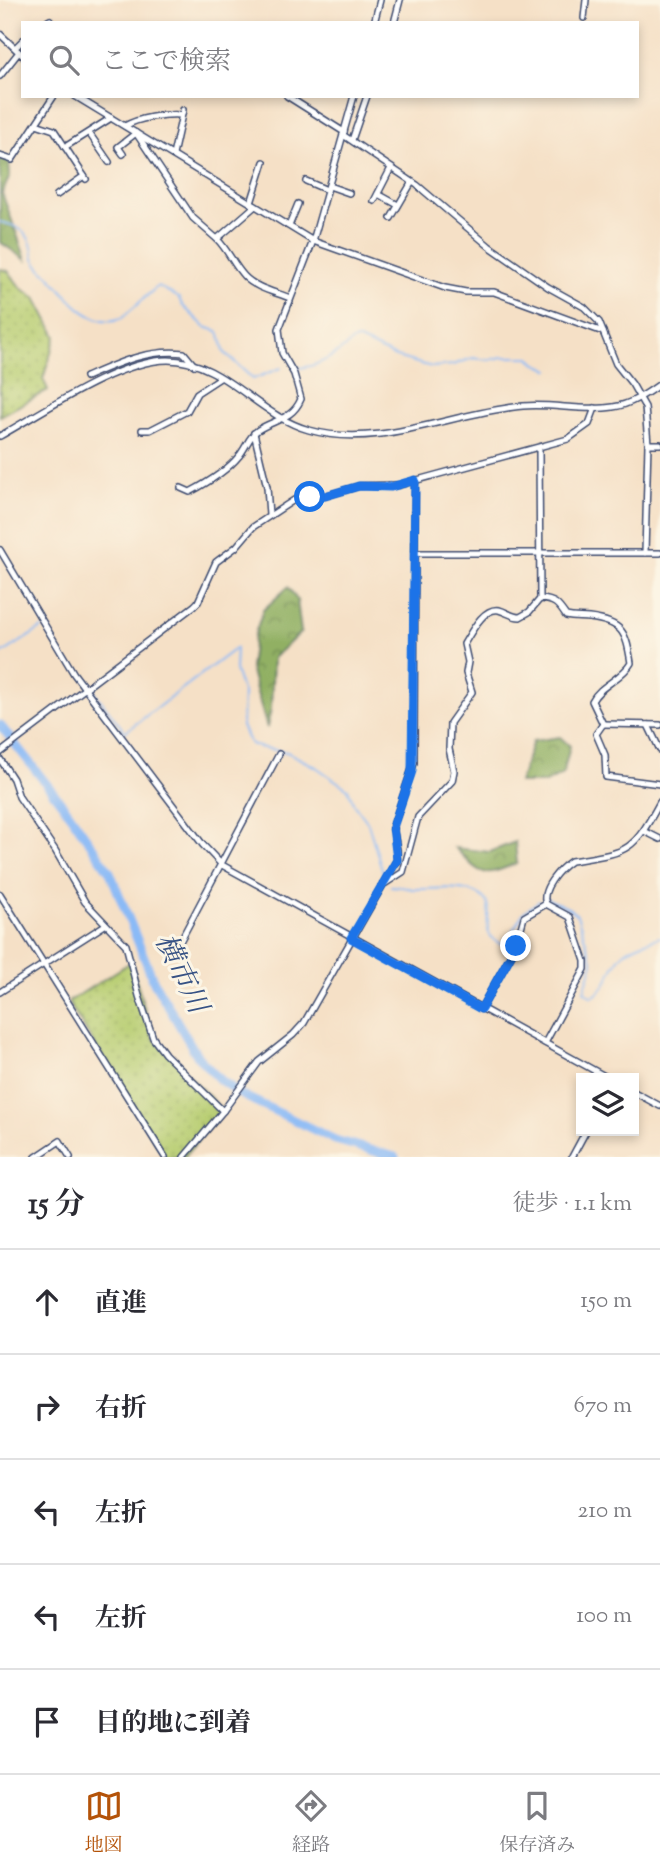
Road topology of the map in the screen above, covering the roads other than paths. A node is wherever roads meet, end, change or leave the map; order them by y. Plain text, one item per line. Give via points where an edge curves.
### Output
1 (380, 0) edge
2 (400, 0) edge
3 (586, 0) edge
4 (584, 18) dead end
5 (375, 21) edge
6 (395, 21) edge
7 (0, 34) edge
8 (19, 52) edge
9 (0, 76) edge
10 (53, 98) edge
11 (78, 98) edge
12 (290, 98) edge
13 (353, 98) edge
14 (366, 98) edge
15 (111, 118) junction
16 (36, 124) junction
17 (125, 126) junction
18 (89, 132) junction
19 (136, 133) junction
20 (343, 133) junction
21 (352, 140) junction
22 (65, 147) junction
23 (123, 154) dead end
24 (173, 155) junction
25 (0, 156) edge
26 (109, 162) dead end
27 (264, 162) dead end
28 (391, 168) junction
29 (306, 181) dead end
30 (412, 182) junction
31 (328, 188) junction
32 (349, 193) dead end
33 (378, 194) junction
34 (57, 195) dead end
35 (374, 201) dead end
36 (298, 204) dead end
37 (253, 205) junction
38 (398, 205) junction
39 (391, 218) dead end
40 (289, 226) junction
41 (217, 239) junction
42 (313, 241) junction
43 (290, 298) junction
44 (603, 332) junction
45 (194, 365) junction
46 (86, 377) dead end
47 (220, 378) junction
48 (660, 384) edge
49 (640, 397) junction
50 (595, 408) junction
51 (284, 420) junction
52 (142, 430) dead end
53 (254, 433) junction
54 (0, 436) edge
55 (648, 444) junction
56 (660, 444) edge
57 (539, 448) junction
58 (415, 480) junction
59 (181, 488) dead end
60 (269, 514) junction
61 (0, 550) edge
62 (416, 553) junction
63 (645, 553) junction
64 (660, 553) edge
65 (539, 555) junction
66 (540, 599) junction
67 (86, 689) junction
68 (603, 724) junction
69 (660, 724) edge
70 (648, 725) junction
71 (660, 750) edge
72 (1, 753) edge
73 (279, 754) dead end
74 (0, 760) edge
75 (660, 784) edge
76 (660, 802) edge
77 (644, 831) junction
78 (660, 839) edge
79 (222, 865) junction
80 (383, 885) junction
81 (0, 894) edge
82 (546, 904) junction
83 (105, 925) junction
84 (351, 938) junction
85 (175, 951) dead end
86 (44, 964) junction
87 (0, 992) edge
88 (481, 1009) junction
89 (545, 1044) junction
90 (599, 1073) edge
91 (639, 1095) edge
92 (660, 1106) edge
93 (224, 1109) junction
94 (583, 1136) edge
95 (36, 1157) edge
96 (70, 1157) edge
97 (165, 1157) edge
98 (184, 1157) edge
99 (572, 1157) edge

1 - 5 street
2 - 6 street
3 - 4 street
7 - 8 street
8 - 9 street
10 - 16 street
11 - 15 street
12 - 20 street
13 - 20 street
14 - 21 street
15 - 17 street
15 - 18 street
16 - 22 street via 54,130
16 - 25 street via 12,160
17 - 19 street
17 - 24 street via 181,113
18 - 22 street
18 - 26 street
19 - 23 street via 118,146
19 - 24 street
19 - 41 street via 193,218
20 - 21 street
20 - 31 street
21 - 28 street
22 - 34 street via 85,178
24 - 37 street
27 - 37 street
28 - 30 street
28 - 33 street
29 - 31 street
30 - 38 street
30 - 44 street via 489,246 584,307
31 - 32 street
31 - 42 street
33 - 35 street
33 - 38 street
36 - 40 street
37 - 40 street
37 - 41 street
38 - 39 street
40 - 42 street
41 - 43 street via 245,278
42 - 43 street
42 - 44 street via 445,288 494,292
43 - 51 street via 279,344 301,399
44 - 49 street via 616,364
45 - 46 street via 184,353 158,353
45 - 47 street
45 - 54 street via 169,360 138,365
47 - 51 street
47 - 52 street via 197,393 187,411
48 - 49 street
49 - 50 street via 614,407
49 - 55 street
50 - 51 street via 512,407 355,435 324,434
50 - 57 street via 589,424 577,434
51 - 53 street
53 - 59 street via 223,470 190,492
53 - 60 street
55 - 56 street
55 - 63 street
57 - 58 street
57 - 65 street
58 - 60 street via 303,498
58 - 62 street
60 - 67 street via 216,562 194,606
61 - 67 street
62 - 65 street
62 - 80 street via 414,763 393,827 397,860
63 - 64 street
63 - 65 street
65 - 66 street
66 - 68 street via 557,602 566,616 600,620 625,634 631,663 592,701
66 - 80 street via 520,617 495,609 488,612 464,644 472,692 450,723 452,781 418,817 403,872
67 - 72 street
67 - 79 street
68 - 70 street
68 - 75 street via 596,734 605,755 606,777
69 - 70 street
70 - 71 street
73 - 79 street
74 - 83 street via 85,902
76 - 77 street
77 - 78 street
77 - 82 street via 627,849 565,864 546,891
79 - 84 street
79 - 85 street
80 - 84 street
81 - 86 street
82 - 88 street via 524,917 516,946
82 - 89 street via 569,917 585,969
83 - 86 street
83 - 93 street via 126,945 158,1045
84 - 88 street
84 - 93 street via 304,1023 258,1062
86 - 87 street
86 - 97 street
88 - 89 street
89 - 90 street
91 - 92 street
93 - 98 street
94 - 99 street
95 - 96 street via 60,1141

